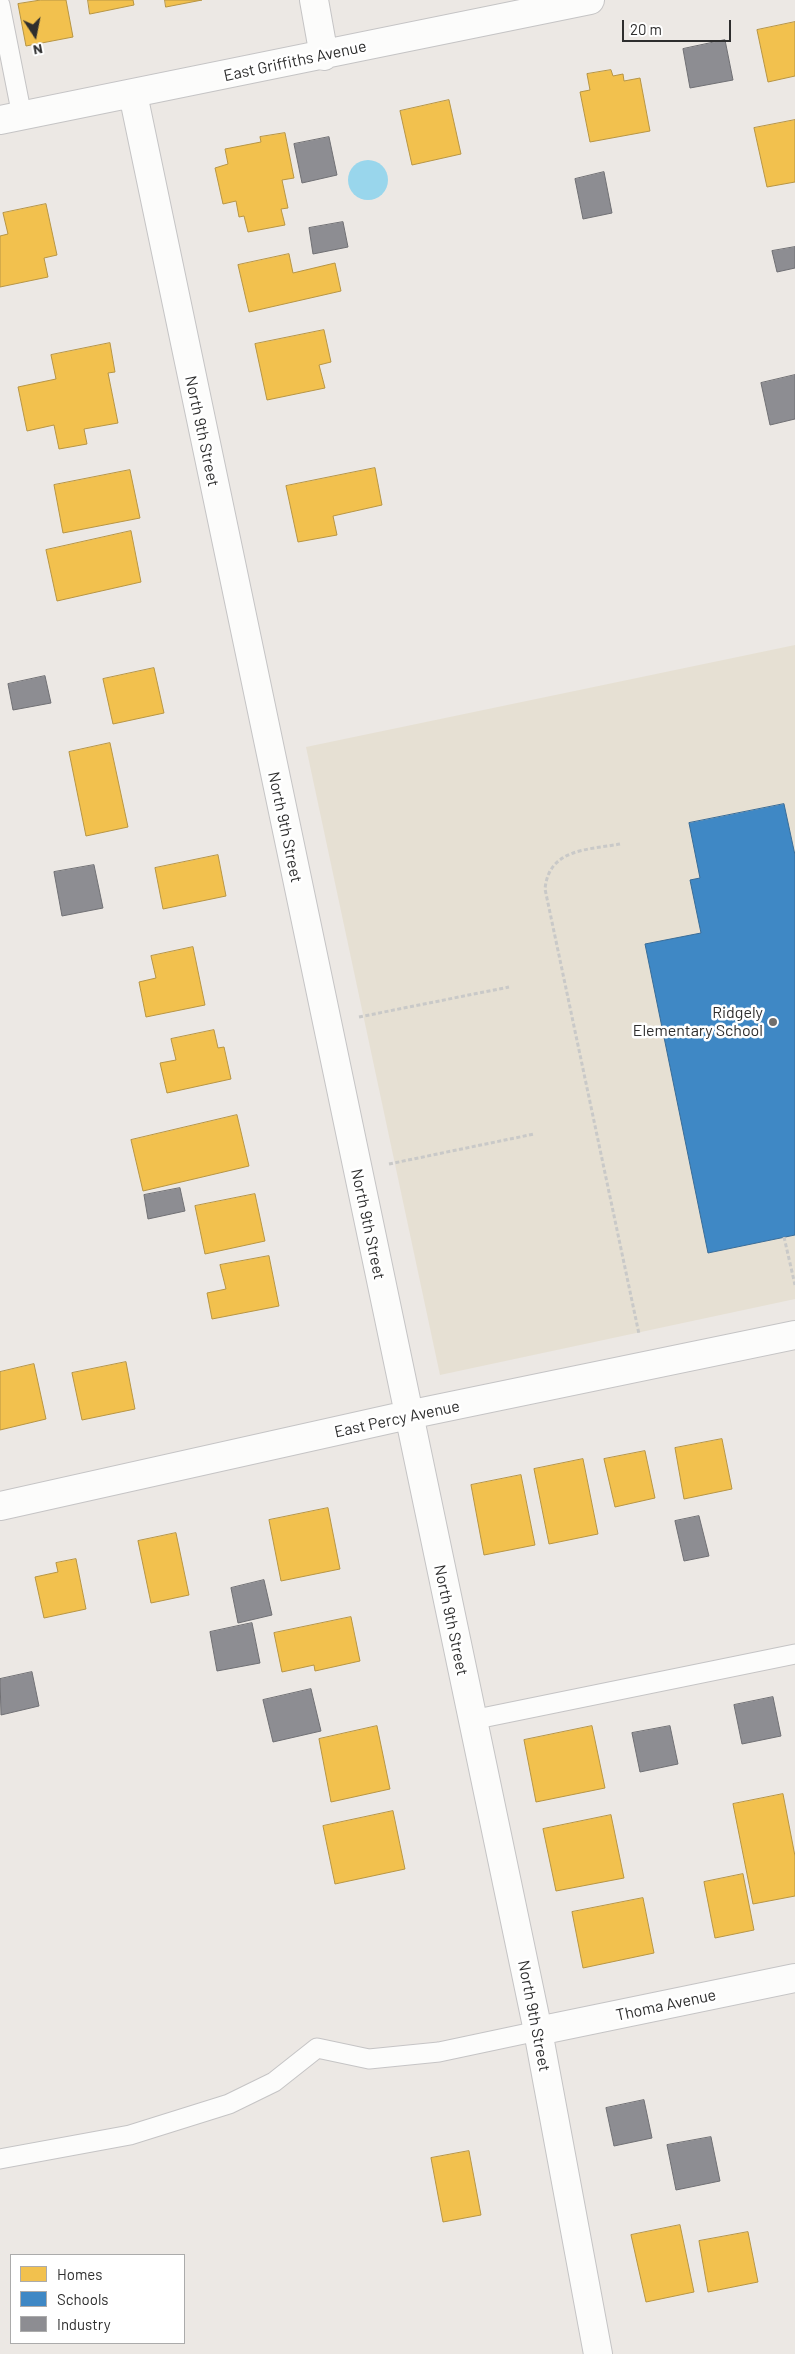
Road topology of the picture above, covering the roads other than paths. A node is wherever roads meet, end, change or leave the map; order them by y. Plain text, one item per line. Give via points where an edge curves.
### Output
1 (314, 0) edge
2 (590, 0) edge
3 (0, 6) edge
4 (324, 56) junction
5 (133, 94) junction
6 (11, 118) edge
7 (795, 1335) edge
8 (408, 1415) junction
9 (0, 1506) edge
10 (795, 1654) edge
11 (472, 1720) junction
12 (795, 1978) edge
13 (538, 2032) junction
14 (0, 2159) edge
15 (598, 2354) edge

1 - 4 street
2 - 4 street, East Griffiths Avenue
3 - 6 lane
4 - 5 street, East Griffiths Avenue
5 - 6 street, East Griffiths Avenue
5 - 8 street, North 9th Street
7 - 8 street, East Percy Avenue
8 - 9 street, East Percy Avenue
8 - 11 street, North 9th Street
10 - 11 lane
11 - 13 street, North 9th Street
12 - 13 street, Thoma Avenue
13 - 14 lane via 439,2052 369,2059 317,2048 274,2082 229,2104 130,2136
13 - 15 street, North 9th Street

